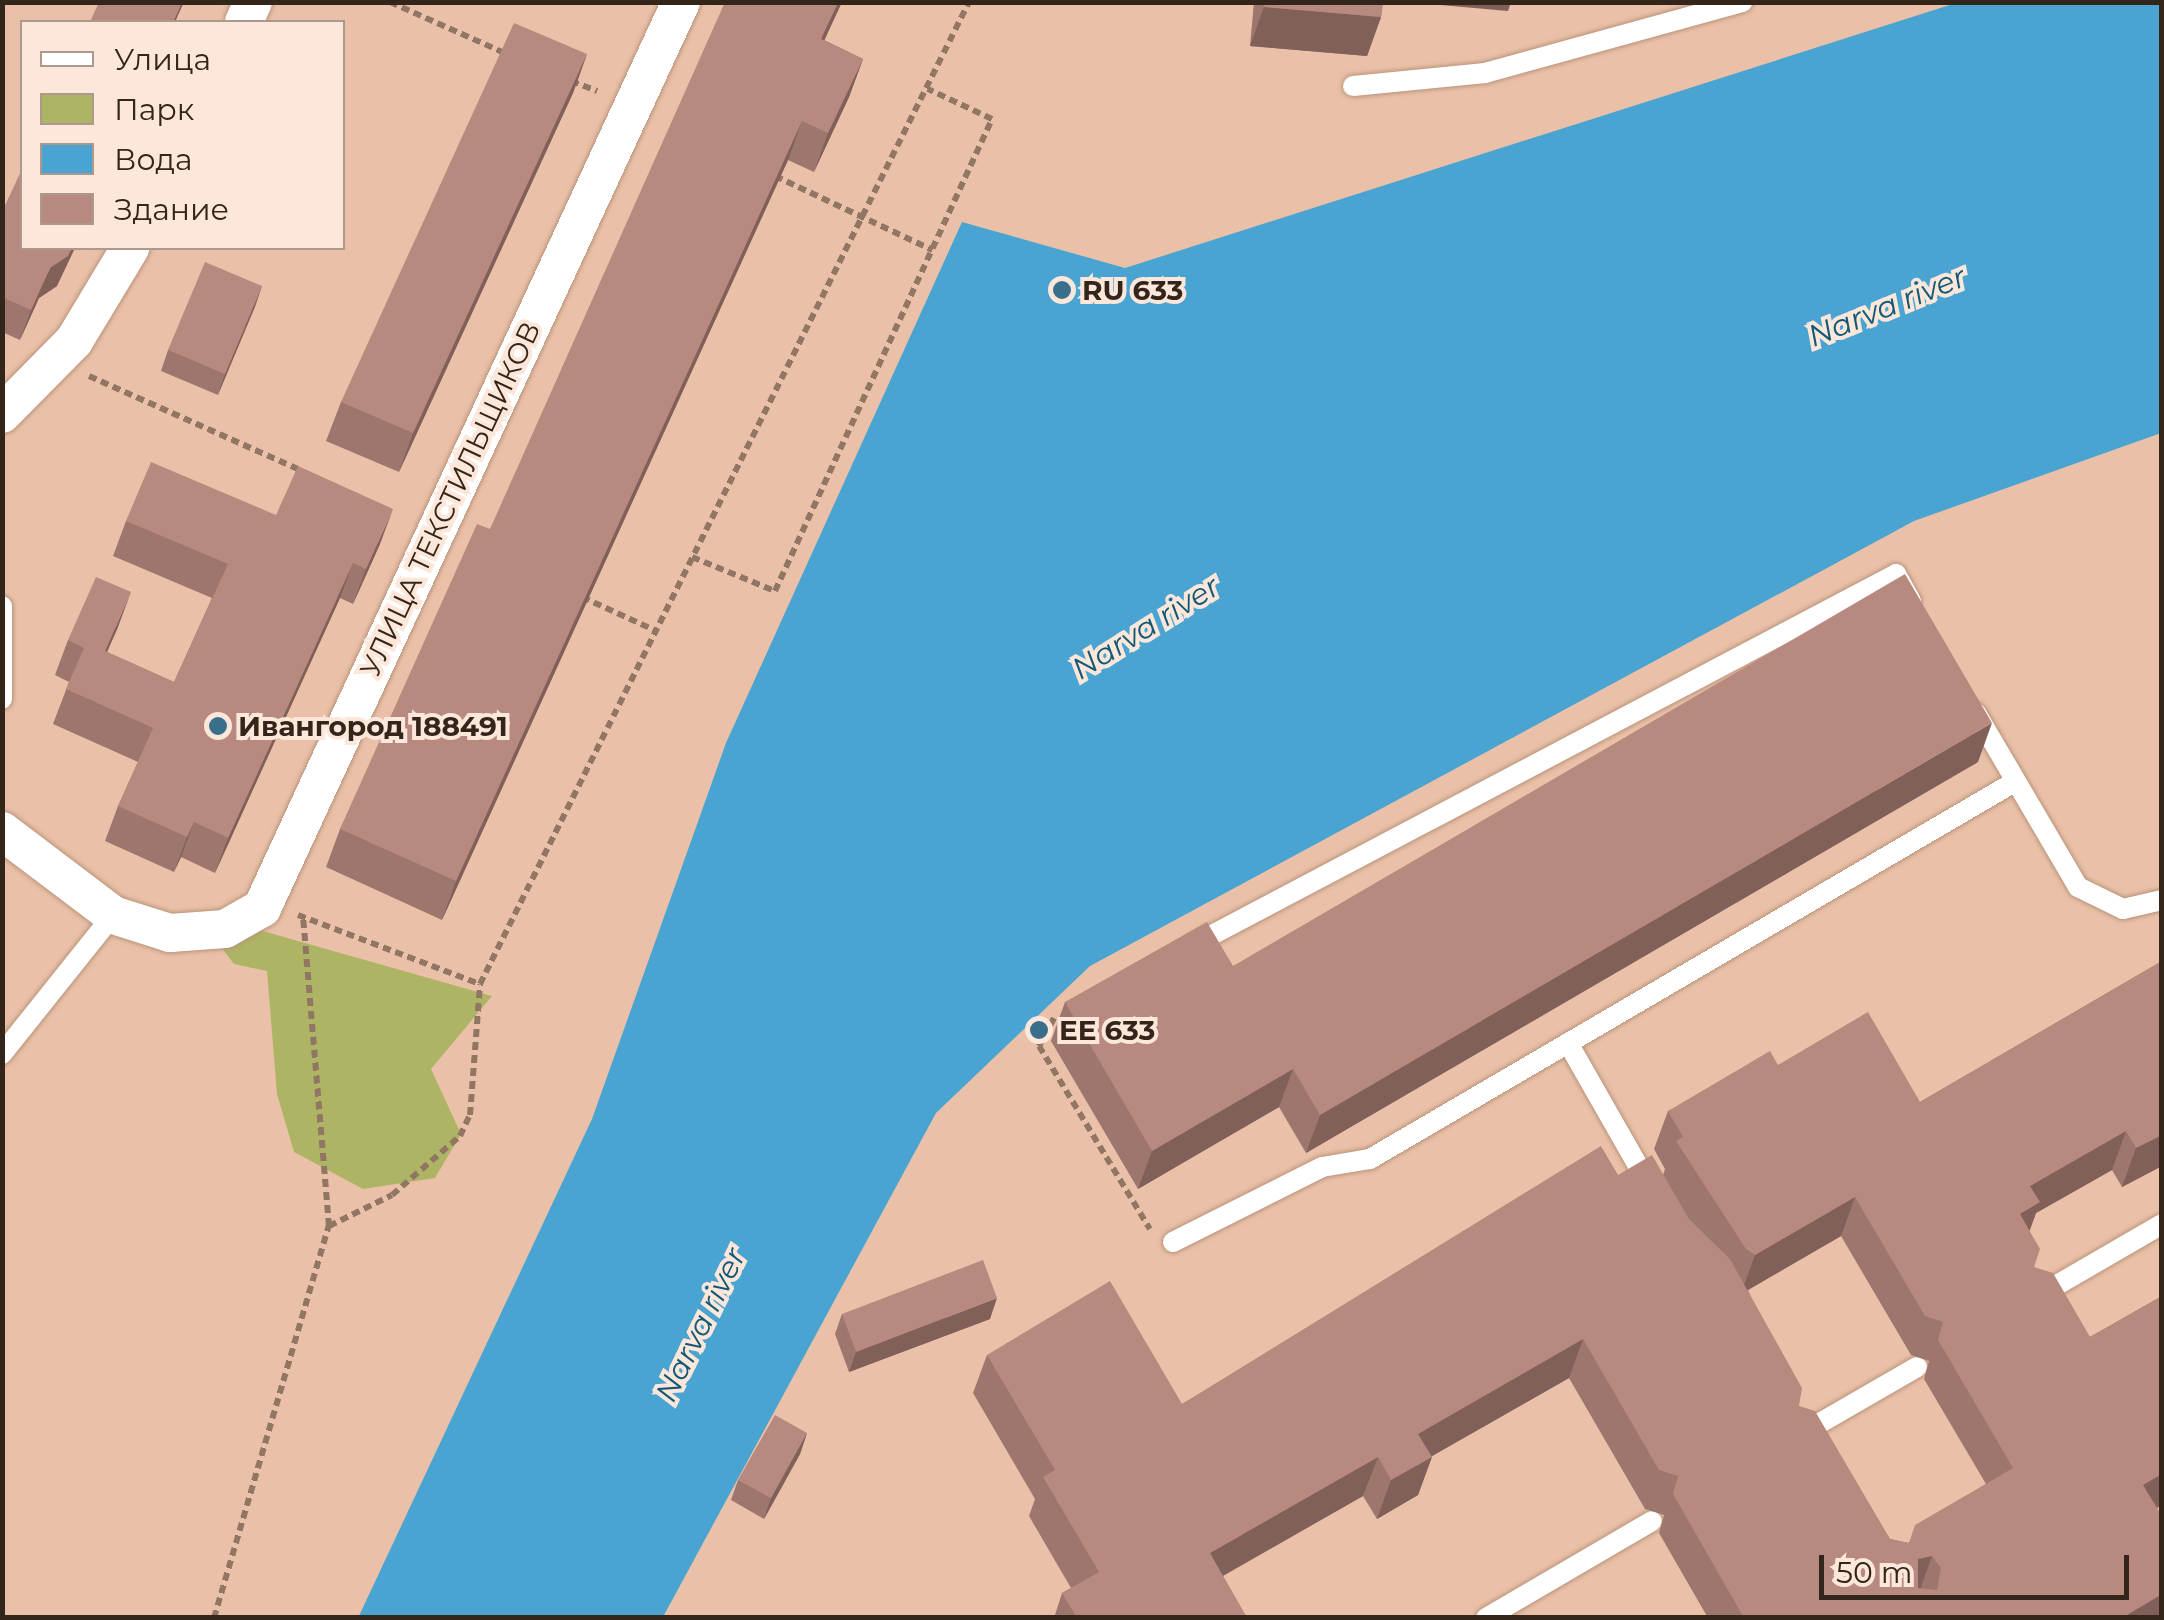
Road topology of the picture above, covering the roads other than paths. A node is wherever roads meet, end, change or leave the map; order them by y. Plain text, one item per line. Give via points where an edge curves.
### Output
1 (680, 2) edge
2 (1742, 2) edge
3 (1353, 86) dead end
4 (129, 250) edge
5 (2, 414) edge
6 (2, 606) edge
7 (1926, 626) edge
8 (1966, 695) edge
9 (2, 698) edge
10 (2016, 781) junction
11 (2, 830) edge
12 (2162, 900) edge
13 (113, 916) junction
14 (1176, 954) edge
15 (1568, 1043) junction
16 (2, 1054) edge
17 (1666, 1215) edge
18 (2162, 1224) edge
19 (1173, 1242) road end
20 (2032, 1300) edge
21 (1918, 1367) dead end
22 (1803, 1432) edge
23 (1652, 1521) dead end
24 (1486, 1618) edge

1 - 13 street, УЛИЦА ТЕКСТИЛЬЩИКОВ via 262,908 224,929 170,933
2 - 3 lane via 1485,73
4 - 5 street via 57,362
6 - 9 lane
7 - 14 lane via 1896,574
8 - 10 lane
10 - 12 lane via 2078,887 2123,909
10 - 15 lane
11 - 13 street
13 - 16 lane
15 - 17 lane
15 - 19 lane via 1370,1158 1322,1167
18 - 20 lane
21 - 22 lane
23 - 24 lane

